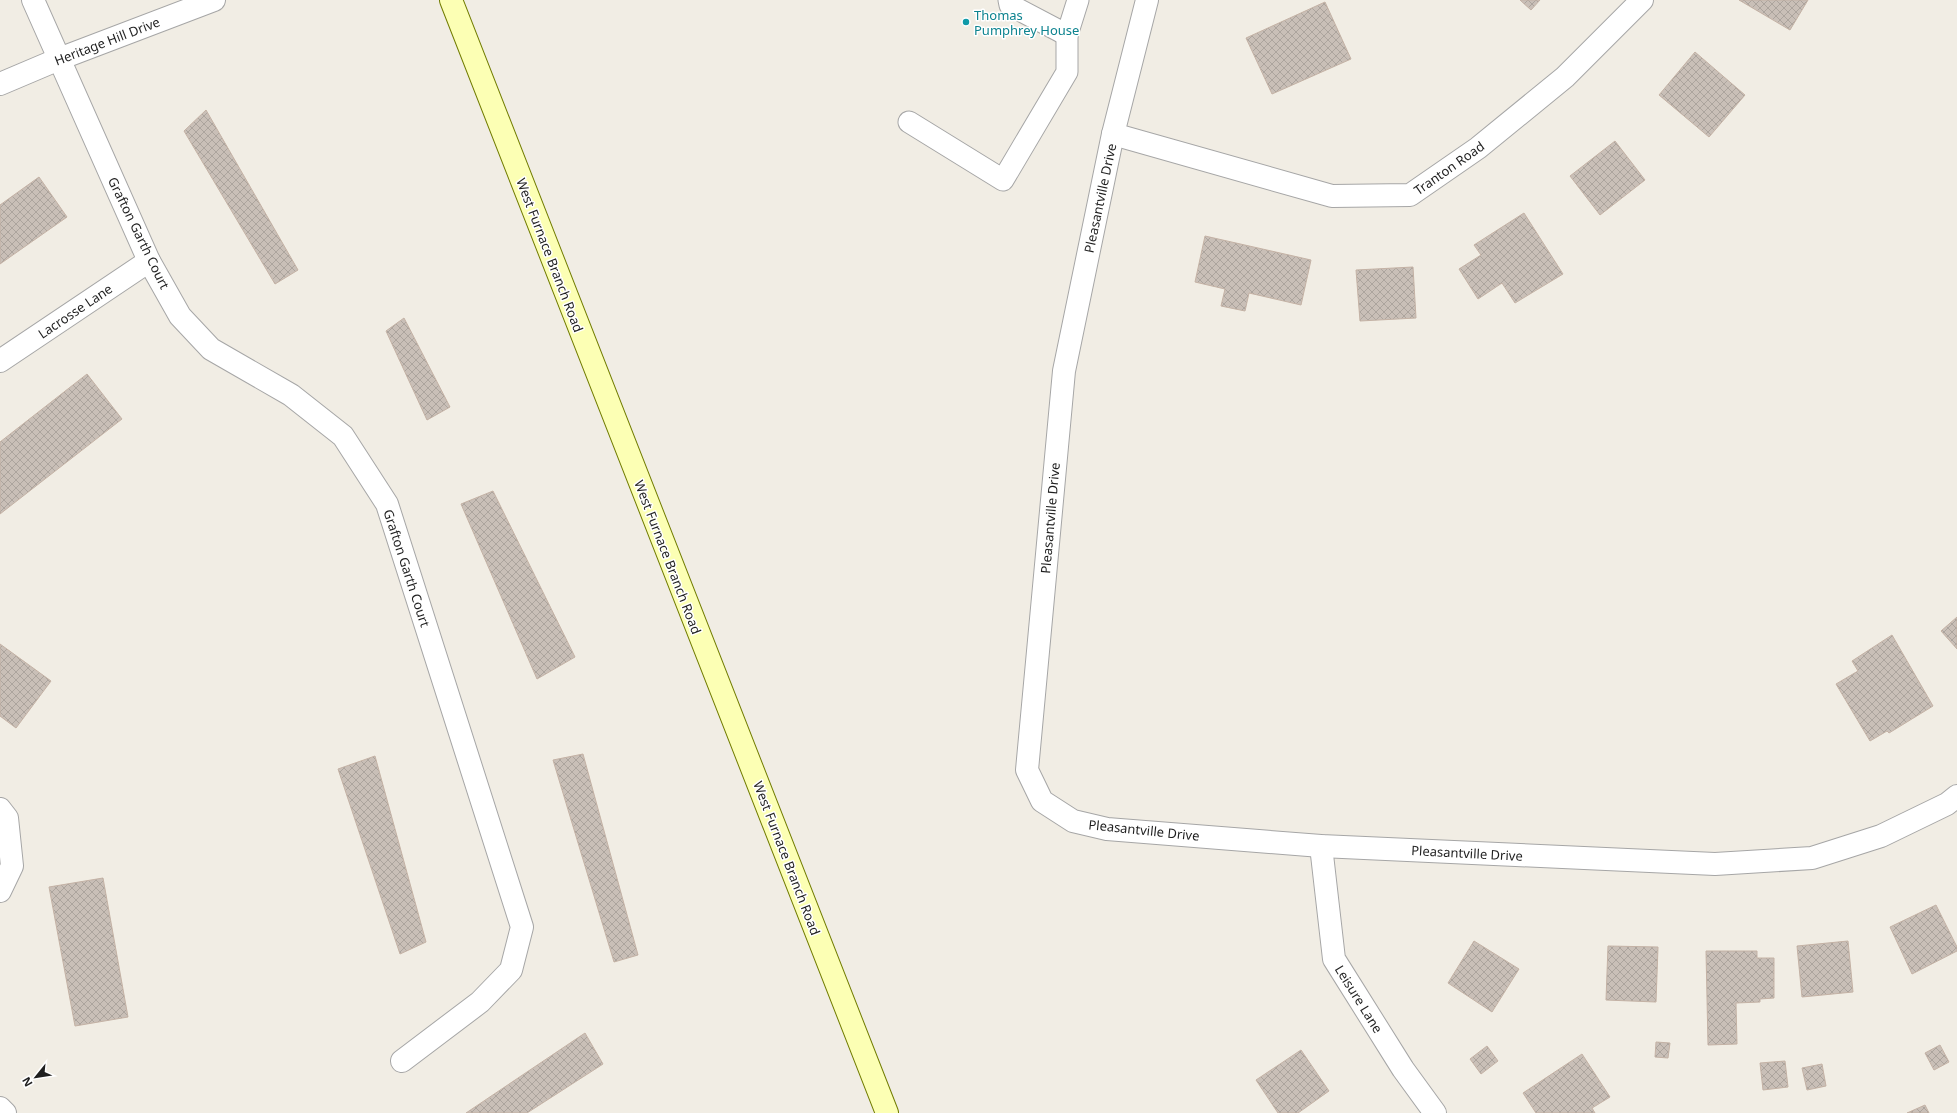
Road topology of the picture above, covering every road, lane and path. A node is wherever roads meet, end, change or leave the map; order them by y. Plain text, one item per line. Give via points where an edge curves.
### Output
1 (33, 0) edge
2 (214, 0) edge
3 (451, 0) edge
4 (1009, 0) edge
5 (1078, 0) edge
6 (1147, 0) edge
7 (1642, 0) edge
8 (1068, 35) junction
9 (59, 59) junction
10 (0, 84) edge
11 (909, 122) dead end
12 (1113, 134) junction
13 (149, 262) junction
14 (0, 361) edge
15 (1957, 796) edge
16 (0, 809) edge
17 (1321, 846) junction
18 (0, 891) edge
19 (402, 1061) dead end
20 (0, 1108) edge
21 (5, 1113) edge
22 (887, 1113) edge
23 (1435, 1113) edge

1 - 9 street, Grafton Garth Court
2 - 9 street, Heritage Hill Drive
3 - 22 main road, West Furnace Branch Road
4 - 8 lane via 1010,5
5 - 8 lane
6 - 12 street, Pleasantville Drive
7 - 12 street, Tranton Road via 1566,78 1478,148 1410,195 1332,196
8 - 11 lane via 1067,72 1002,180
9 - 10 street, Heritage Hill Drive
9 - 13 street, Grafton Garth Court
12 - 17 street, Pleasantville Drive via 1064,370 1027,770 1042,801 1073,822 1107,829
13 - 14 street, Lacrosse Lane
13 - 19 street, Grafton Garth Court via 180,316 211,349 291,396 343,436 387,504 522,927 511,970 480,1002
15 - 17 street, Pleasantville Drive via 1947,804 1880,836 1812,858 1715,864
16 - 18 street via 7,818 12,866
17 - 23 street, Leisure Lane via 1334,959 1403,1069
20 - 21 street

